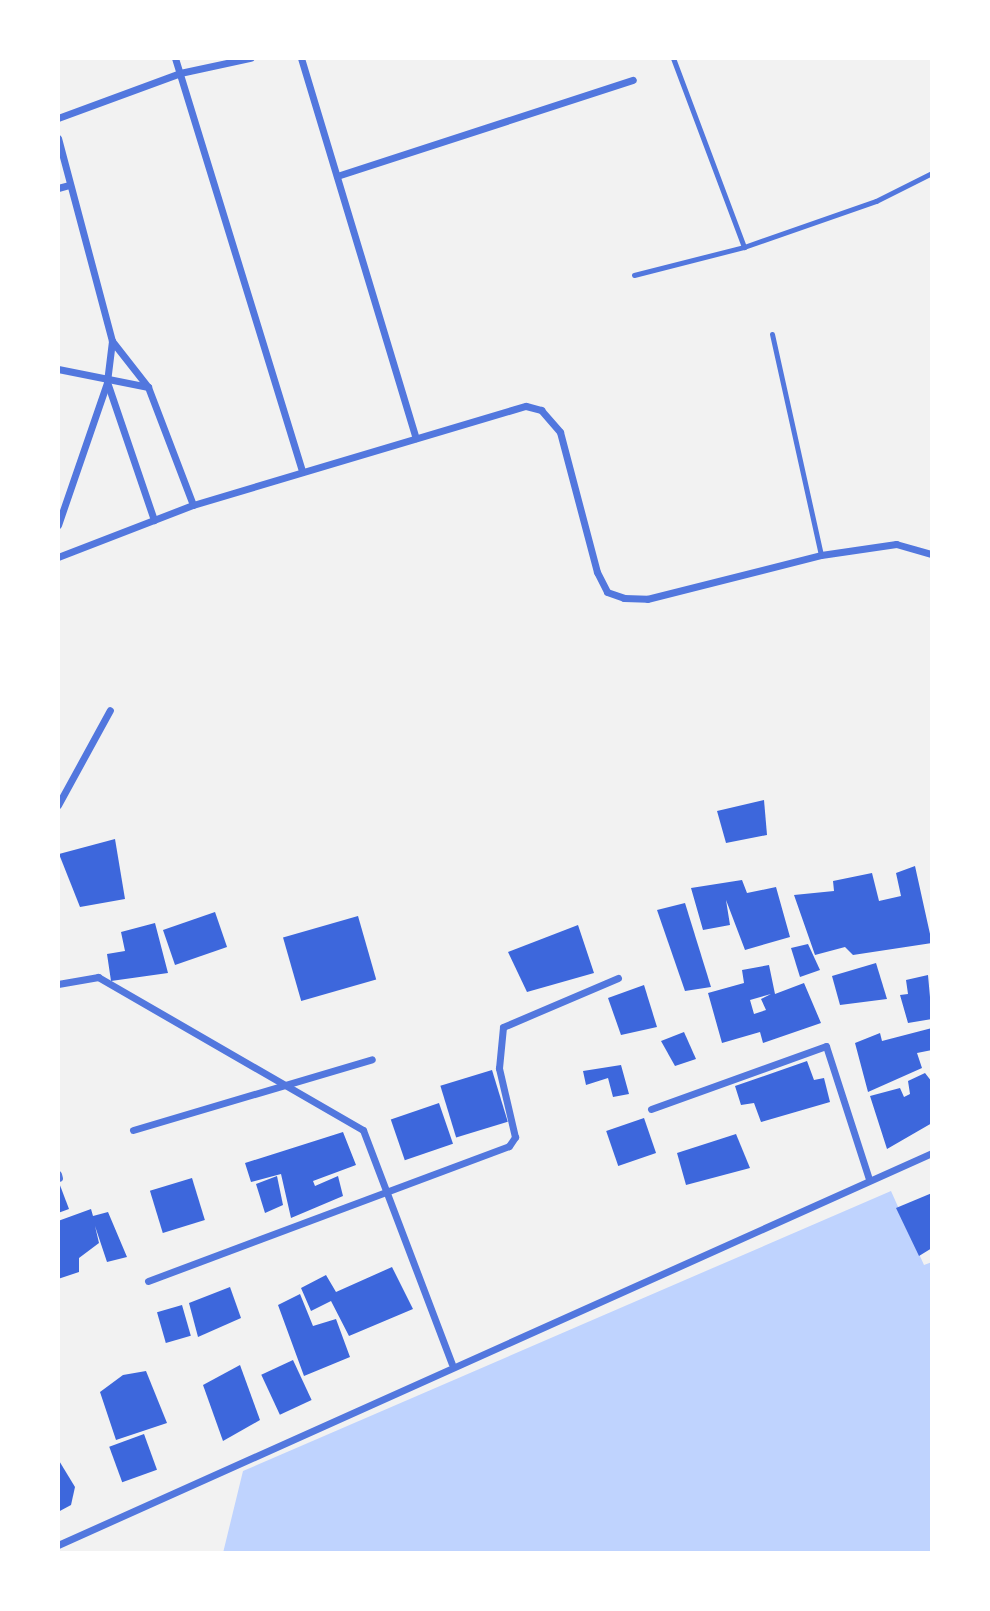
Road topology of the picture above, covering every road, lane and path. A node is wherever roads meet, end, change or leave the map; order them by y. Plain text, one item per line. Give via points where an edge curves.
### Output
1 (175, 58) edge
2 (250, 58) edge
3 (301, 58) edge
4 (673, 58) edge
5 (180, 73) junction
6 (633, 80) dead end
7 (58, 118) edge
8 (58, 138) edge
9 (932, 173) edge
10 (337, 176) junction
11 (69, 185) junction
12 (58, 188) edge
13 (744, 247) junction
14 (635, 275) dead end
15 (772, 334) dead end
16 (112, 341) junction
17 (58, 369) edge
18 (107, 382) junction
19 (148, 387) junction
20 (416, 438) junction
21 (302, 472) junction
22 (193, 506) junction
23 (154, 520) junction
24 (58, 525) edge
25 (932, 554) edge
26 (821, 555) junction
27 (58, 557) edge
28 (110, 710) dead end
29 (58, 805) edge
30 (618, 978) dead end
31 (58, 984) edge
32 (372, 1059) dead end
33 (287, 1085) junction
34 (651, 1109) dead end
35 (133, 1130) dead end
36 (932, 1153) edge
37 (869, 1179) junction
38 (387, 1196) junction
39 (148, 1281) dead end
40 (452, 1364) junction
41 (58, 1545) edge

1 - 5 street
2 - 5 street
3 - 10 street
4 - 13 lane
5 - 7 street
5 - 21 street
6 - 10 street
8 - 11 street
9 - 13 lane via 876,201
10 - 20 street
11 - 12 street
11 - 16 street
13 - 14 lane
15 - 26 lane
16 - 18 street
16 - 19 street
17 - 18 street
18 - 19 street
18 - 23 street
18 - 24 street
19 - 22 street
20 - 21 street
20 - 26 street via 526,406 541,410 560,432 597,572 607,592 624,598 647,599
21 - 22 street
22 - 23 street
23 - 27 street
25 - 26 street via 897,544
28 - 29 street
30 - 38 street via 503,1027 499,1068 515,1137 509,1146
31 - 33 street via 98,977
32 - 33 street
33 - 35 street
33 - 38 street via 363,1130
34 - 37 street via 826,1046
36 - 37 street
37 - 40 street
38 - 39 street
38 - 40 street
40 - 41 street

